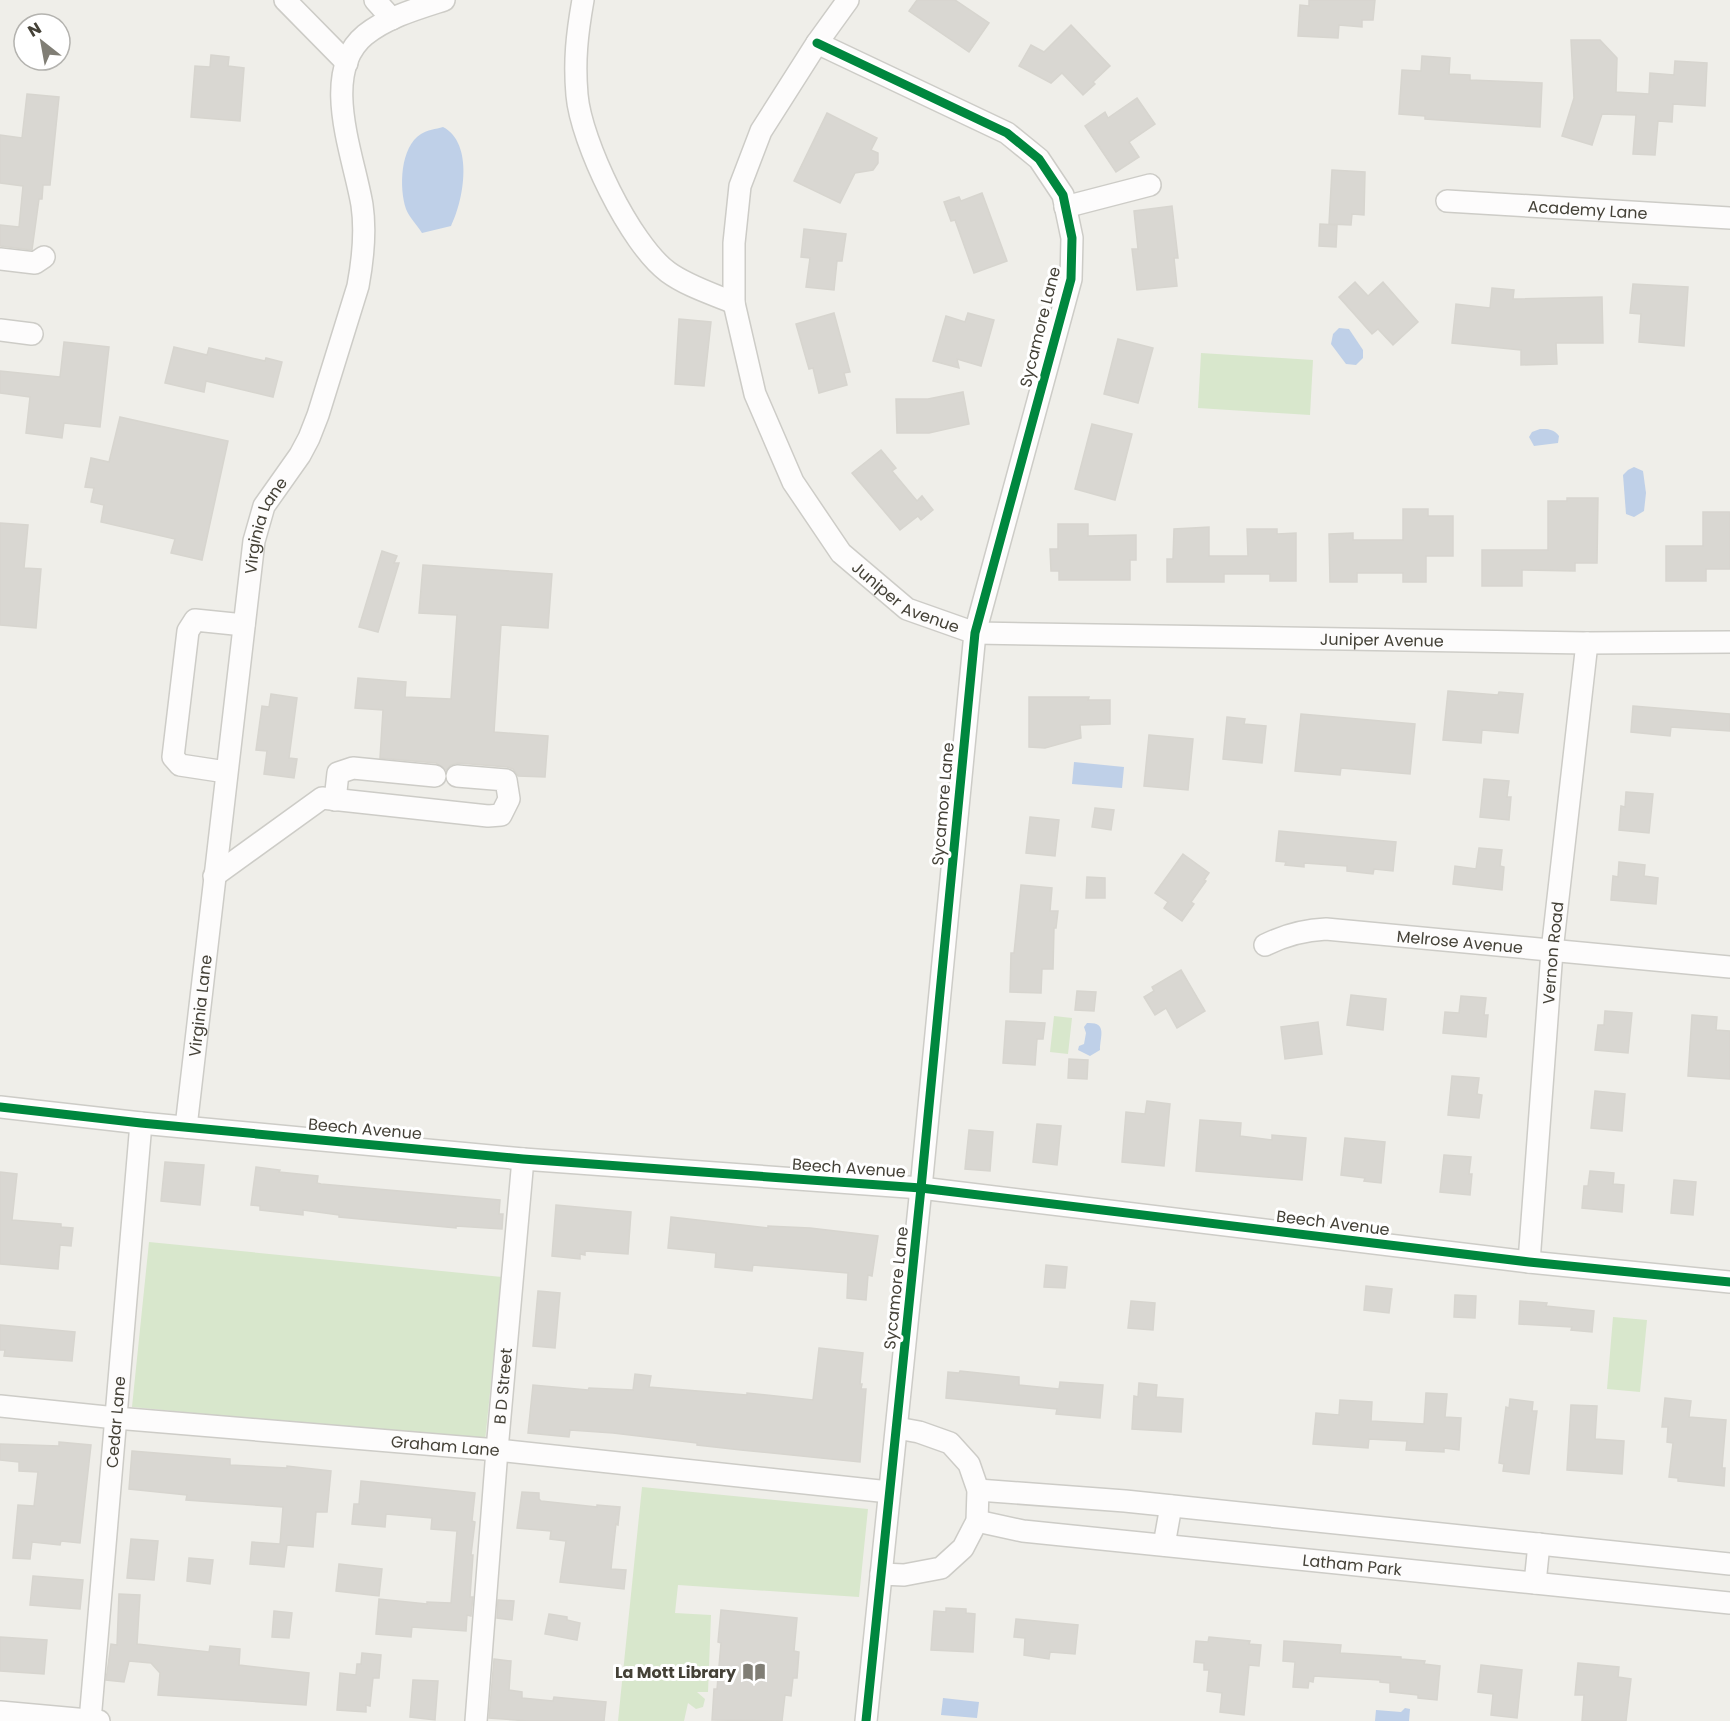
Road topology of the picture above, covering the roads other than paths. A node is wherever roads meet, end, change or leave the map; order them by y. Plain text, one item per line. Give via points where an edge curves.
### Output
1 (285, 0) edge
2 (375, 0) edge
3 (444, 0) edge
4 (583, 0) edge
5 (848, 0) edge
6 (392, 19) junction
7 (817, 43) junction
8 (347, 63) junction
9 (1150, 185) dead end
10 (1447, 201) dead end
11 (1065, 207) junction
12 (1730, 218) edge
13 (44, 257) dead end
14 (0, 260) edge
15 (734, 303) junction
16 (0, 330) edge
17 (32, 334) dead end
18 (244, 625) junction
19 (975, 633) junction
20 (1730, 642) edge
21 (1587, 643) junction
22 (226, 772) junction
23 (435, 776) dead end
24 (457, 776) dead end
25 (335, 800) junction
26 (214, 876) junction
27 (1265, 945) dead end
28 (1552, 951) junction
29 (1730, 967) edge
30 (0, 1107) edge
31 (141, 1123) junction
32 (186, 1127) junction
33 (523, 1159) junction
34 (921, 1188) junction
35 (1529, 1262) junction
36 (1730, 1282) edge
37 (0, 1406) edge
38 (116, 1419) junction
39 (897, 1428) junction
40 (497, 1450) junction
41 (978, 1490) junction
42 (890, 1492) junction
43 (1170, 1506) junction
44 (977, 1521) junction
45 (1539, 1544) junction
46 (1164, 1545) junction
47 (1730, 1564) edge
48 (881, 1574) junction
49 (1535, 1583) junction
50 (1730, 1603) edge
51 (0, 1712) edge
52 (93, 1721) edge
53 (476, 1721) edge
54 (866, 1721) edge

1 - 8 street
2 - 6 street
3 - 6 street, Virginia Lane
4 - 15 street via 575,48 577,98 589,144 616,206 667,272
5 - 7 street, Juniper Avenue
6 - 8 street, Virginia Lane via 363,37
7 - 11 street, Sycamore Lane via 1007,133 1039,159 1063,195
7 - 15 street, Juniper Avenue via 761,131 740,186 734,243
8 - 18 street, Virginia Lane via 341,103 362,206 364,242 358,286 309,438 264,506 254,541
9 - 11 street
10 - 12 street, Academy Lane
11 - 19 street, Sycamore Lane via 1072,238 1071,279
13 - 14 street via 35,263
15 - 19 street, Juniper Avenue via 755,394 793,482 841,553 907,609
16 - 17 street
18 - 22 street, Virginia Lane
18 - 22 street via 195,620 186,642 173,757 180,765
19 - 21 street, Juniper Avenue
19 - 34 street, Sycamore Lane
20 - 21 street, Juniper Avenue
21 - 28 street, Vernon Road
22 - 26 street, Virginia Lane
23 - 25 street via 353,768 338,773
24 - 25 street via 506,780 509,799 501,815
25 - 26 street via 322,798
26 - 32 street, Virginia Lane
27 - 28 street, Melrose Avenue via 1304,930 1326,928
28 - 29 street, Melrose Avenue
28 - 35 street, Vernon Road
30 - 31 street, Beech Avenue
31 - 32 street, Beech Avenue
31 - 38 street, Cedar Lane
32 - 33 street, Beech Avenue
33 - 34 street, Beech Avenue
33 - 40 street, B D Street
34 - 35 street, Beech Avenue
34 - 39 street, Sycamore Lane
35 - 36 street, Beech Avenue
37 - 38 street, Graham Lane
38 - 40 street, Graham Lane
38 - 52 street, Cedar Lane
39 - 41 street via 950,1443 969,1464
39 - 42 street, Sycamore Lane
40 - 42 street, Graham Lane
40 - 53 street, B D Street
41 - 43 street
41 - 44 street
42 - 48 street, Sycamore Lane
43 - 45 street
43 - 46 street
44 - 46 street, Latham Park via 1023,1532
44 - 48 street via 963,1548 940,1568 904,1575
45 - 47 street
45 - 49 street
46 - 49 street, Latham Park
48 - 54 street, Sycamore Lane
49 - 50 street, Latham Park
51 - 52 street

